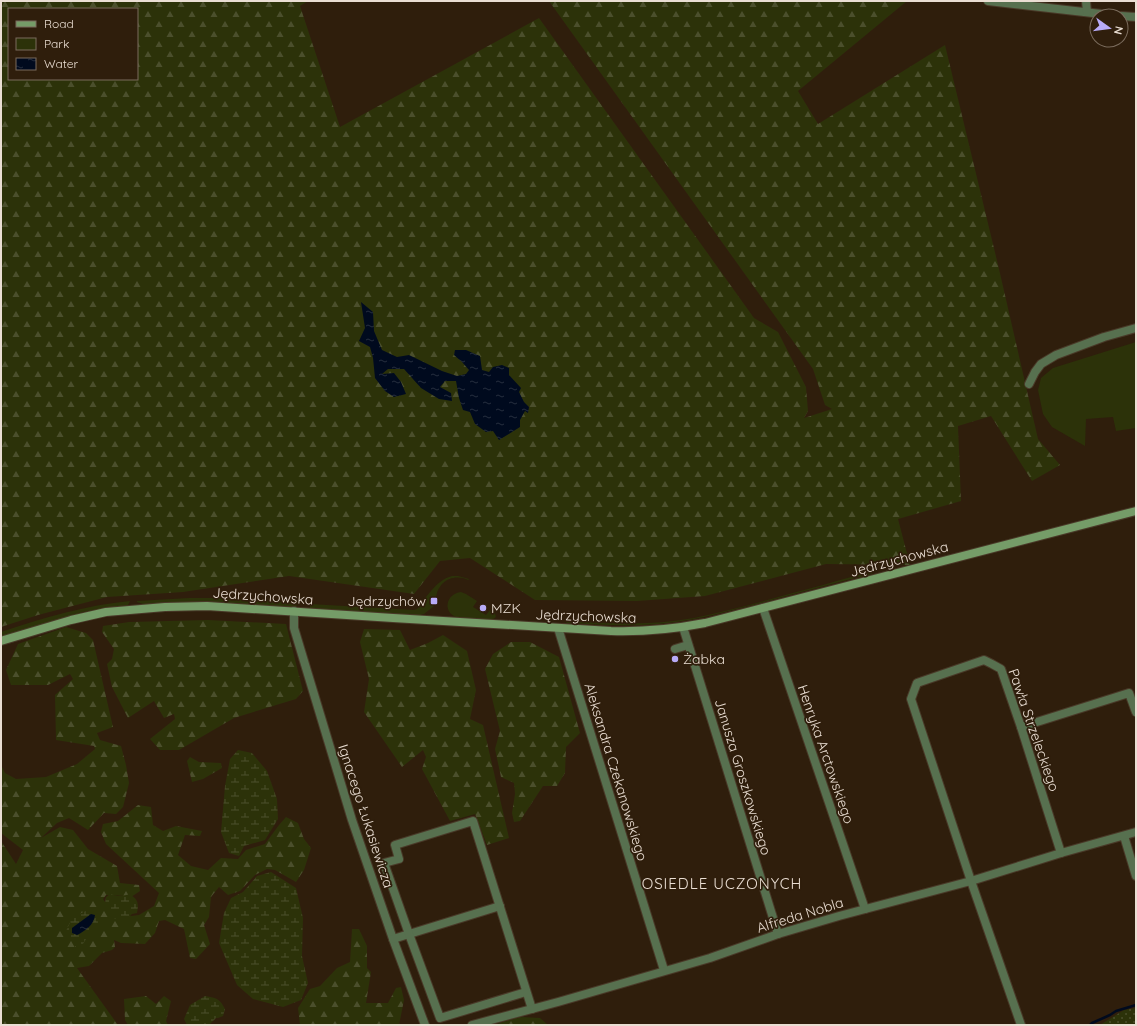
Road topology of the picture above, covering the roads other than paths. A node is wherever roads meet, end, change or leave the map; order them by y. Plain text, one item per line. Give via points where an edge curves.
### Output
1 (988, 1) edge
2 (1086, 1) edge
3 (1087, 12) joint
4 (1136, 328) edge
5 (1029, 384) dead end
6 (1136, 511) edge
7 (763, 608) junction
8 (294, 611) junction
9 (683, 627) junction
10 (558, 628) junction
11 (1, 640) edge
12 (688, 644) junction
13 (675, 649) dead end
14 (1133, 692) edge
15 (1136, 712) edge
16 (1021, 727) junction
17 (1136, 832) edge
18 (1124, 836) junction
19 (1061, 853) junction
20 (1136, 876) edge
21 (971, 881) junction
22 (500, 906) junction
23 (865, 909) junction
24 (408, 934) junction
25 (778, 934) junction
26 (393, 939) junction
27 (664, 970) junction
28 (526, 992) junction
29 (532, 1009) junction
30 (425, 1025) edge
31 (472, 1025) edge
32 (1021, 1025) edge

1 - 3 street
2 - 3 street
4 - 5 street via 1056,355 1041,364
6 - 7 main road, Jędrzychowska
7 - 9 main road, Jędrzychowska
7 - 23 street, Henryka Arctowskiego
8 - 10 main road, Jędrzychowska
8 - 11 main road, Jędrzychowska via 206,606 106,612
8 - 26 street, Ignacego Łukasiewicza via 294,628 346,798
9 - 10 main road, Jędrzychowska via 632,631
9 - 12 street, Janusza Groszkowskiego
10 - 27 street, Aleksandra Czekanowskiego
12 - 13 street
12 - 25 street, Janusza Groszkowskiego
14 - 15 street
14 - 16 street
16 - 19 street, Pawła Strzeleckiego
16 - 21 street, Pawła Strzeleckiego via 1001,669 984,660 917,683 911,699
17 - 18 street, Alfreda Nobla
18 - 19 street, Alfreda Nobla
18 - 20 street
19 - 21 street, Alfreda Nobla
21 - 23 street, Alfreda Nobla
21 - 32 street
22 - 24 street
22 - 24 street via 473,821 440,830 395,845 399,859 384,863
22 - 28 street
23 - 25 street, Alfreda Nobla
24 - 26 street
24 - 28 street via 440,1018
25 - 27 street, Alfreda Nobla via 710,958
26 - 30 street, Ignacego Łukasiewicza
27 - 29 street, Alfreda Nobla
28 - 29 street
29 - 31 street, Alfreda Nobla

